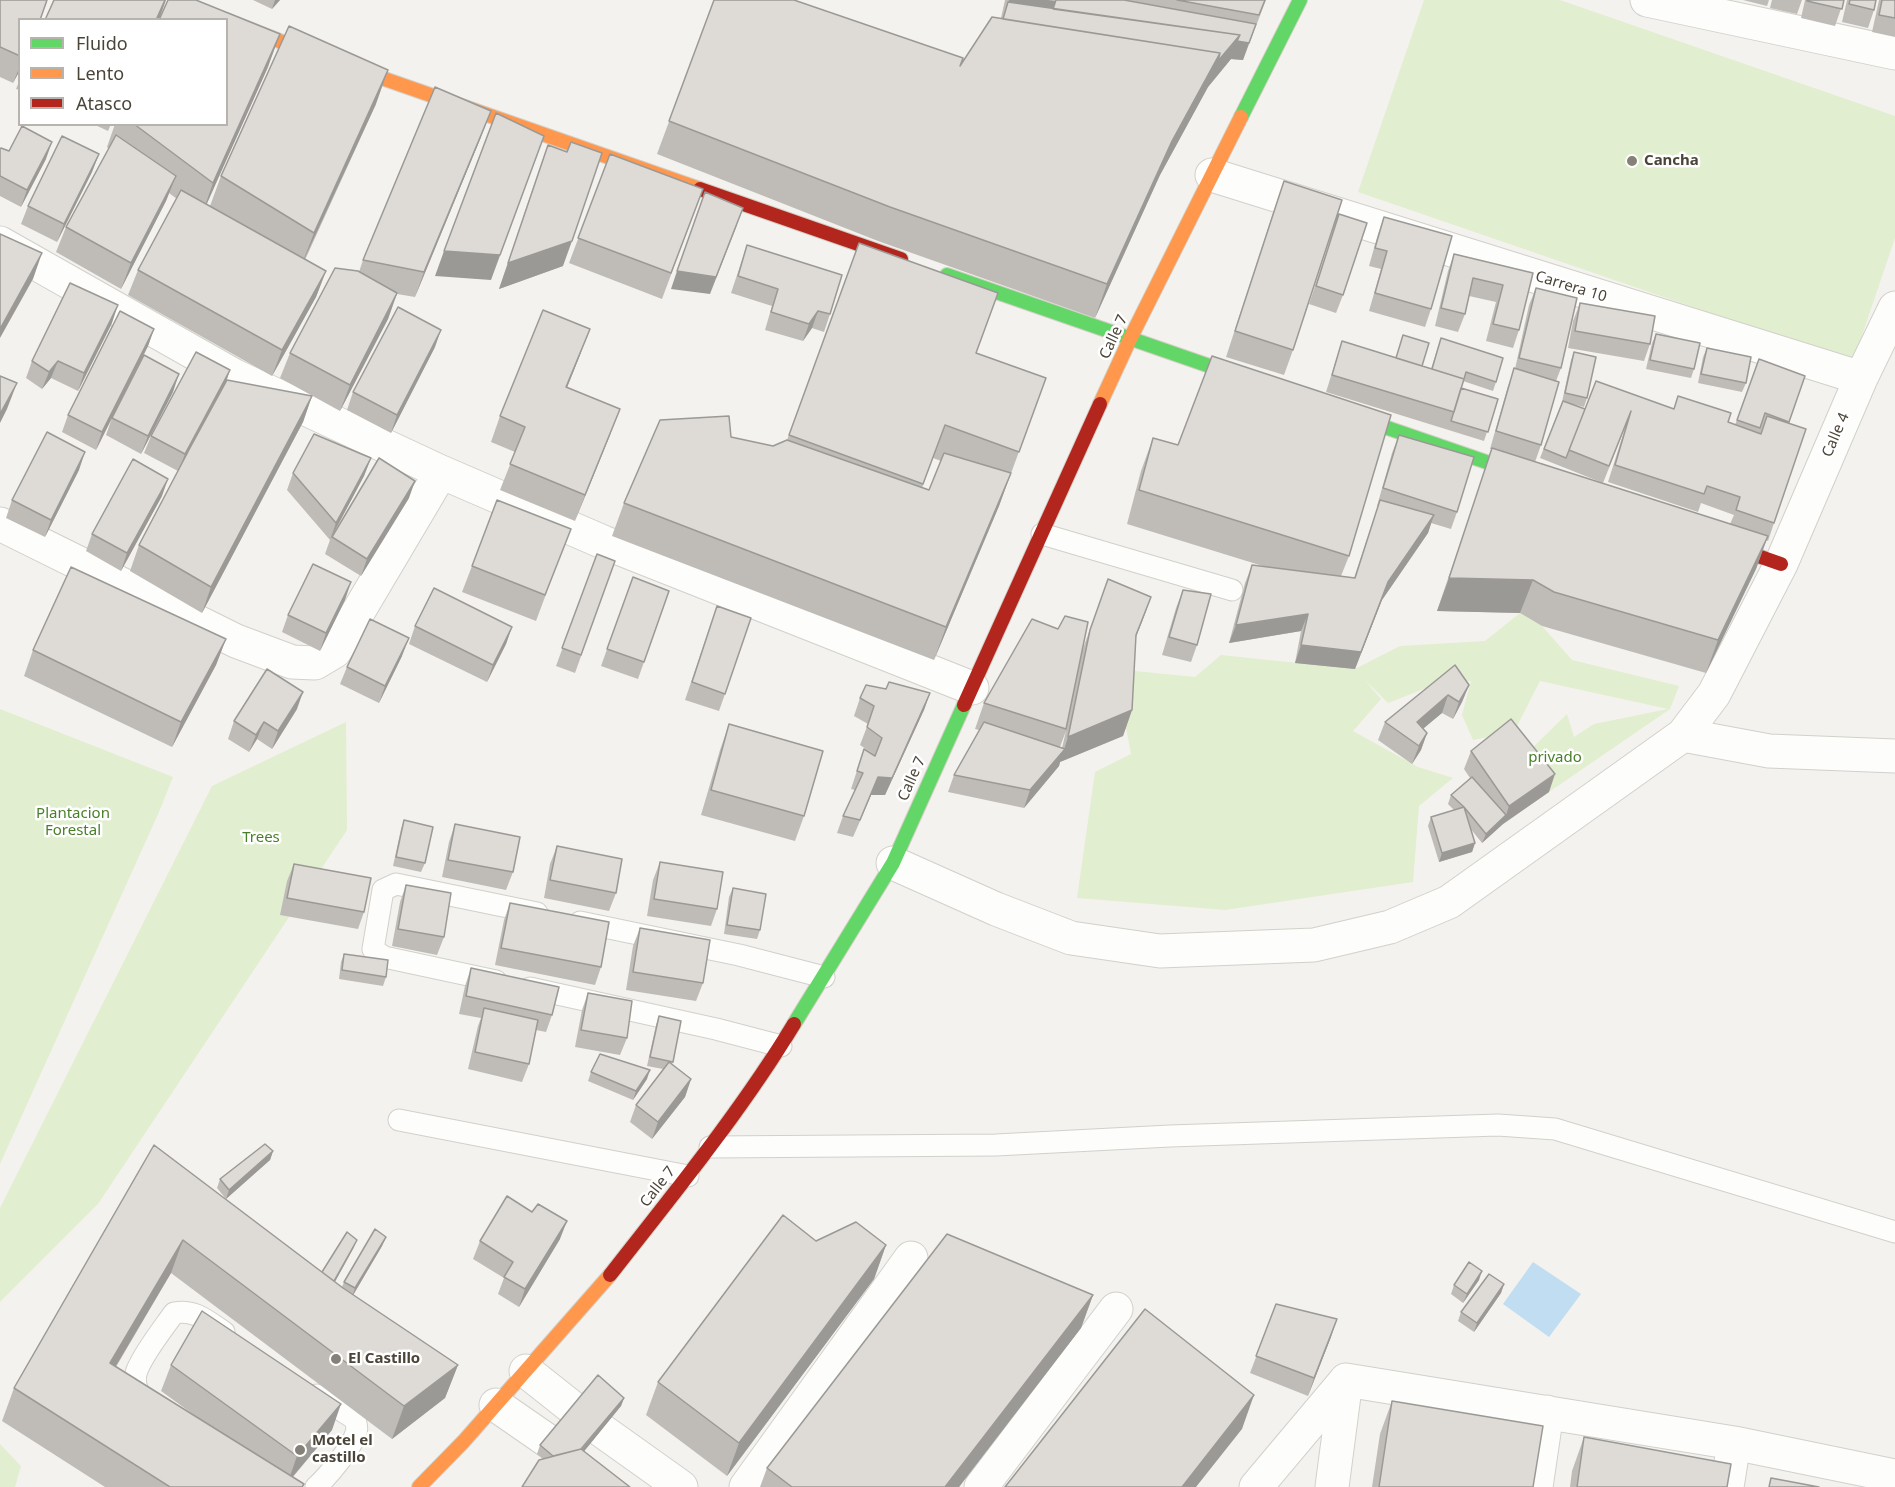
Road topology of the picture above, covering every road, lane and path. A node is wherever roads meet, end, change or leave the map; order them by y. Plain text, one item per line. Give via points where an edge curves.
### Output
1 (1300, 0) edge
2 (1647, 0) edge
3 (195, 8) edge
4 (221, 18) edge
5 (228, 21) edge
6 (1895, 53) edge
7 (1212, 175) junction
8 (0, 243) edge
9 (917, 265) edge
10 (939, 272) edge
11 (1895, 308) edge
12 (1130, 339) junction
13 (1861, 378) junction
14 (1265, 386) edge
15 (1332, 409) edge
16 (441, 472) junction
17 (1546, 483) edge
18 (0, 524) edge
19 (1042, 534) junction
20 (1703, 537) edge
21 (1782, 564) junction
22 (1232, 590) dead end
23 (965, 702) junction
24 (1683, 735) junction
25 (1895, 756) edge
26 (893, 863) junction
27 (824, 977) junction
28 (781, 1046) junction
29 (399, 1120) dead end
30 (710, 1147) junction
31 (688, 1176) junction
32 (1895, 1232) edge
33 (911, 1258) dead end
34 (1116, 1309) dead end
35 (245, 1346) edge
36 (526, 1371) junction
37 (1346, 1380) junction
38 (302, 1384) edge
39 (496, 1405) junction
40 (574, 1409) edge
41 (163, 1412) edge
42 (1547, 1412) junction
43 (601, 1430) edge
44 (548, 1441) edge
45 (1734, 1443) junction
46 (1895, 1476) edge
47 (328, 1483) edge
48 (419, 1487) edge
49 (681, 1487) edge
50 (746, 1487) edge
51 (981, 1487) edge
52 (1256, 1487) edge
53 (1332, 1487) edge
54 (1536, 1487) edge
55 (1727, 1487) edge

1 - 7 street, Calle 7
2 - 6 street
3 - 4 street
5 - 9 street
7 - 12 street, Calle 7
7 - 13 street, Carrera 10
8 - 16 street via 235,376
10 - 12 street
11 - 13 street, Calle 4
12 - 14 street
12 - 19 street, Calle 7
13 - 21 street, Calle 4
15 - 17 street
16 - 18 street via 335,651 315,663 292,662 236,640
16 - 23 street
19 - 22 lane
19 - 23 street, Calle 7
20 - 21 street
21 - 24 street, Calle 4 via 1714,694
23 - 26 street, Calle 7
24 - 25 street via 1768,751
24 - 26 street, Calle 4 via 1449,902 1390,927 1314,945 1160,951 1071,938
26 - 27 street, Calle 7
27 - 28 street, Calle 7
27 - 28 lane via 739,955 396,884 383,890 373,949 384,957
28 - 30 street, Calle 7
29 - 31 lane
30 - 31 street, Calle 7
30 - 32 lane via 996,1145 1498,1125 1555,1129
31 - 36 street, Calle 7 via 600,1287
33 - 50 street
34 - 51 street
35 - 41 lane via 198,1314 174,1312 137,1370 135,1386 143,1399
36 - 39 street, Calle 7
36 - 40 street
37 - 42 street
37 - 52 street
37 - 53 street
38 - 47 lane via 355,1419 356,1436
39 - 44 street
39 - 48 street, Calle 7
42 - 45 street
42 - 54 street
43 - 49 street
45 - 46 street
45 - 55 street

